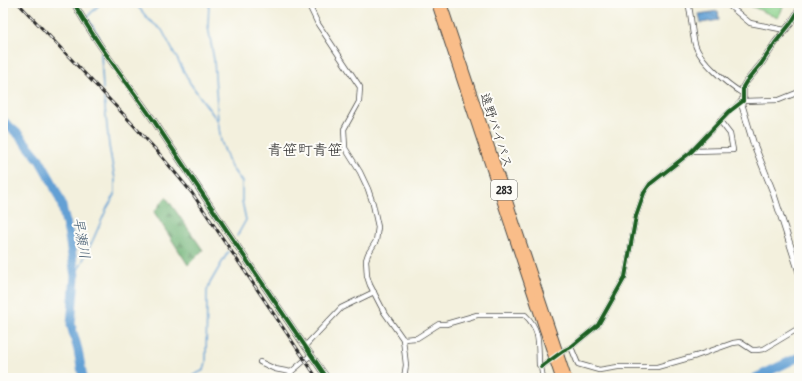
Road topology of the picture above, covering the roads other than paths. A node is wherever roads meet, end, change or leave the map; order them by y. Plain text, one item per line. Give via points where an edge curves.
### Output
1 (74, 3) edge
2 (308, 3) edge
3 (436, 3) edge
4 (442, 3) edge
5 (688, 3) edge
6 (726, 3) edge
7 (799, 10) edge
8 (785, 30) junction
9 (799, 92) edge
10 (742, 93) junction
11 (470, 96) junction
12 (742, 102) junction
13 (720, 121) junction
14 (692, 151) junction
15 (799, 269) edge
16 (374, 292) junction
17 (799, 328) edge
18 (403, 339) junction
19 (305, 346) junction
20 (571, 347) junction
21 (311, 355) junction
22 (556, 356) junction
23 (260, 362) dead end
24 (541, 367) junction
25 (291, 372) junction
26 (292, 378) edge
27 (327, 378) edge
28 (404, 378) edge
29 (543, 378) edge
30 (560, 378) edge
31 (567, 378) edge

1 - 19 street via 89,29
2 - 16 street via 318,24 360,87 359,102 344,129 345,148 368,189 378,227 376,241 366,260 367,276
3 - 11 highway, 遠野バイパス / 283
4 - 11 highway, 遠野バイパス / 283
5 - 10 street via 696,48 713,70
6 - 8 street via 750,23
7 - 8 street
8 - 10 street via 746,82
9 - 12 street via 779,100
10 - 12 street
11 - 22 highway, 遠野バイパス / 283
12 - 13 street
12 - 15 street via 753,142
13 - 14 street
13 - 14 street via 730,134 732,150
14 - 20 street via 650,184 644,193 636,216 625,277 598,325
16 - 18 street
16 - 19 street via 341,308
17 - 20 street via 764,349 752,350 740,342 732,343 657,367 618,367 599,370 578,364
18 - 24 street via 417,338 439,324 477,315 525,315 537,331
18 - 28 street via 406,365
19 - 21 street
20 - 22 street
21 - 25 street
21 - 27 street
22 - 24 street
22 - 30 highway, 遠野バイパス / 283
22 - 31 highway, 遠野バイパス / 283
23 - 25 street via 275,369
24 - 29 street
25 - 26 street

